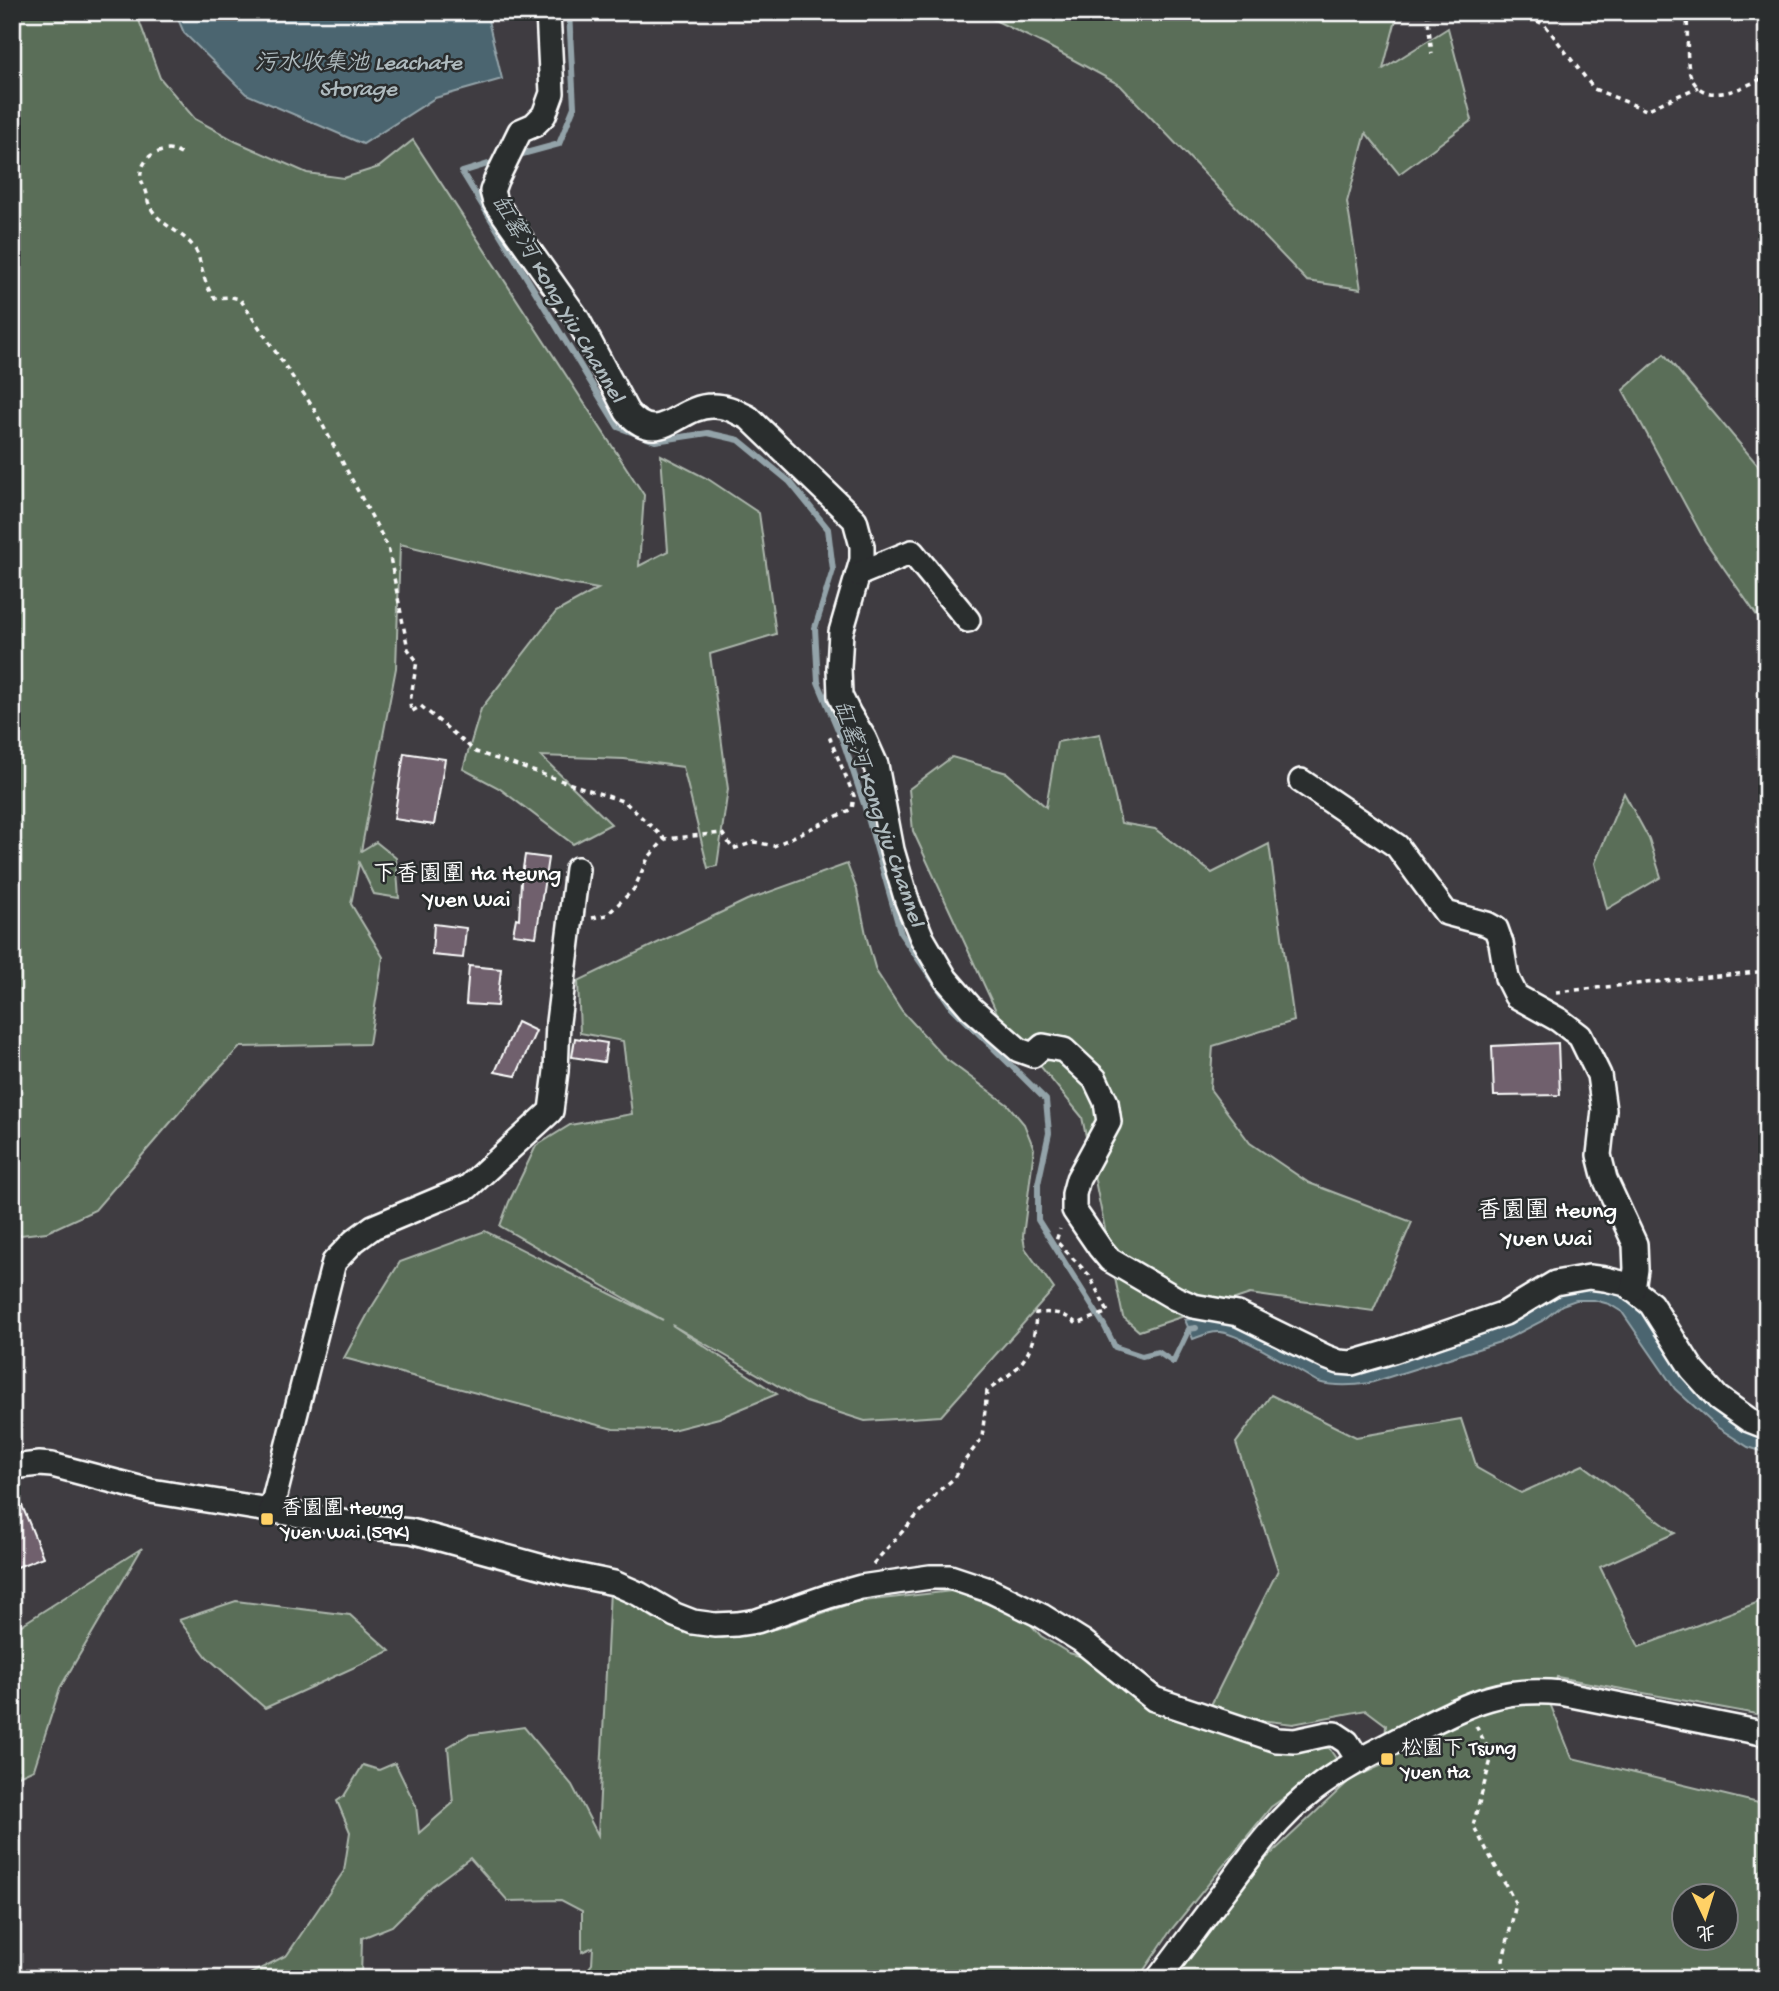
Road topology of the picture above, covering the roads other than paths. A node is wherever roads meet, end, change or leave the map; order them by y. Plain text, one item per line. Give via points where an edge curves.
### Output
1 (548, 12) edge
2 (858, 574) junction
3 (968, 620) dead end
4 (1301, 781) dead end
5 (577, 869) dead end
6 (1633, 1290) junction
7 (1767, 1427) edge
8 (12, 1467) edge
9 (271, 1511) junction
10 (1767, 1734) edge
11 (1359, 1760) junction
12 (1158, 1979) edge

1 - 2 street via 552,93 544,115 520,131 492,191 495,202 577,318 637,423 661,427 711,405 749,418 855,520 862,546
2 - 3 street via 912,552
2 - 6 street via 841,632 840,696 876,765 907,901 940,969 971,1008 1019,1050 1033,1055 1043,1046 1064,1050 1096,1079 1109,1122 1078,1179 1074,1210 1110,1260 1193,1306 1238,1314 1326,1357 1352,1363 1505,1312 1555,1283 1605,1279
4 - 6 street via 1397,846 1446,913 1496,929 1516,996 1580,1036 1598,1074 1604,1110 1599,1155 1605,1179 1635,1244
5 - 9 street via 551,1111 468,1187 373,1227 334,1262
6 - 7 street via 1651,1304 1692,1369 1718,1398
8 - 9 street via 52,1465 141,1489
9 - 11 street via 411,1531 600,1579 704,1624 757,1621 851,1590 950,1577 1042,1616 1075,1636 1154,1699 1273,1739 1295,1741 1335,1734 1344,1738
10 - 11 street via 1541,1691 1495,1696 1465,1706
11 - 12 street via 1279,1821

